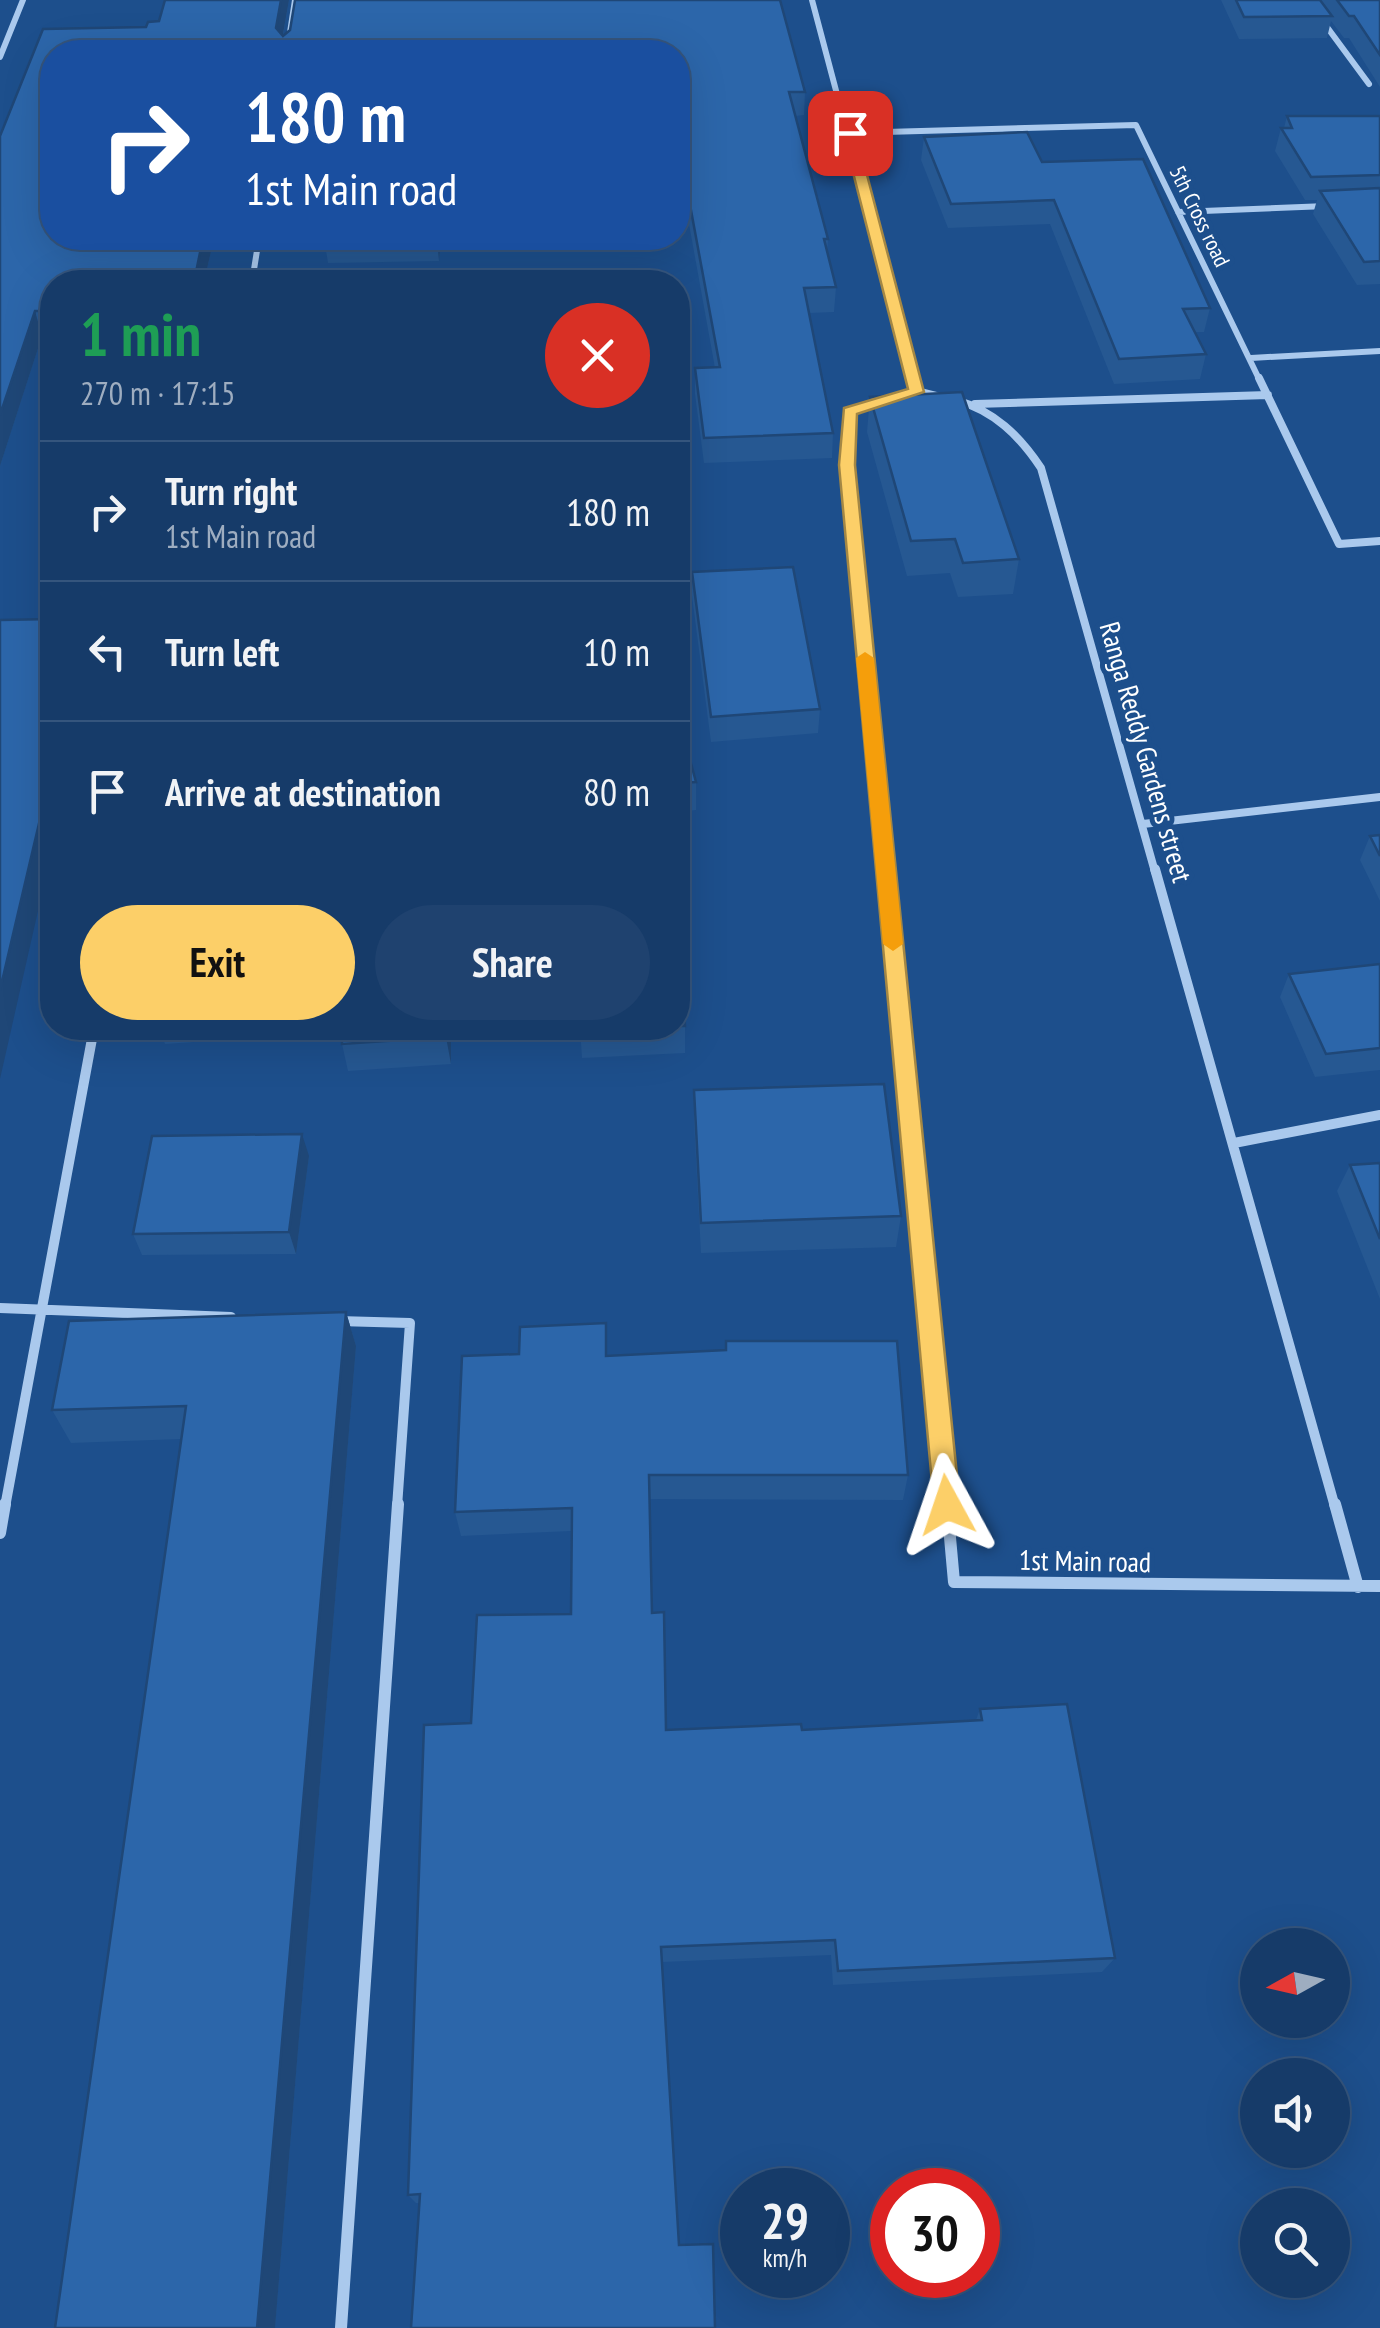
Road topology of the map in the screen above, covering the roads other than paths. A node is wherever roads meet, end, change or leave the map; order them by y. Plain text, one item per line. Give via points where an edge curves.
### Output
1 (23, 0) edge
2 (294, 0) edge
3 (812, 0) edge
4 (1307, 0) edge
5 (289, 40) edge
6 (0, 58) edge
7 (1369, 84) dead end
8 (850, 133) junction
9 (1343, 206) edge
10 (1178, 212) junction
11 (1380, 351) edge
12 (1251, 358) junction
13 (916, 392) junction
14 (1268, 395) junction
15 (974, 404) junction
16 (1380, 541) edge
17 (1380, 797) edge
18 (1143, 824) junction
19 (92, 1040) edge
20 (1380, 1115) edge
21 (1234, 1143) junction
22 (0, 1308) edge
23 (41, 1310) junction
24 (254, 1318) edge
25 (313, 1320) edge
26 (0, 1532) edge
27 (1380, 1586) edge
28 (1358, 1587) junction
29 (341, 2328) edge

1 - 6 street
2 - 5 street
3 - 8 street
4 - 7 street
8 - 10 street, 5th Cross road via 1136,125
8 - 13 street
9 - 10 street
10 - 12 street, 5th Cross road
11 - 12 street
12 - 14 street, 5th Cross road
13 - 15 street, Ranga Reddy Gardens street
13 - 28 street, 1st Main road via 850,412 847,465 954,1582
14 - 15 street
14 - 16 street, 5th Cross road via 1340,544
15 - 18 street, Ranga Reddy Gardens street via 1022,438 1042,468
17 - 18 street
18 - 21 street, Ranga Reddy Gardens street
19 - 23 street
20 - 21 street
21 - 28 street, Ranga Reddy Gardens street
22 - 23 street
23 - 24 street
23 - 26 street
25 - 29 street via 410,1324
27 - 28 street, 1st Main road

